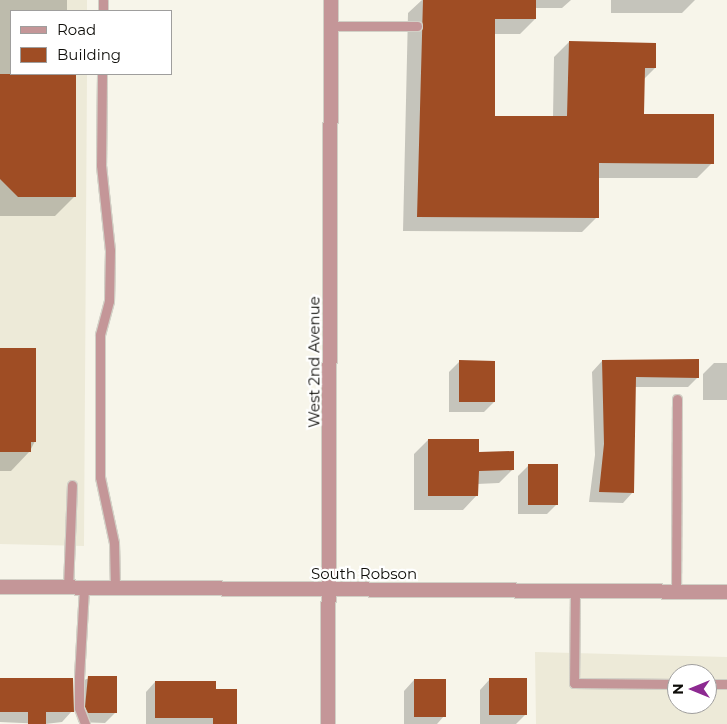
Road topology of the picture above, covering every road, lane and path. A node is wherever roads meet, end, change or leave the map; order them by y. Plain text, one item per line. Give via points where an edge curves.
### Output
1 (331, 0) edge
2 (331, 26) junction
3 (417, 26) dead end
4 (102, 75) edge
5 (677, 399) dead end
6 (72, 485) dead end
7 (0, 587) edge
8 (68, 588) junction
9 (84, 588) junction
10 (115, 588) junction
11 (329, 590) junction
12 (575, 591) junction
13 (676, 592) junction
14 (727, 592) edge
15 (667, 684) edge
16 (86, 724) edge
17 (328, 724) edge

1 - 2 street, West 2nd Avenue
2 - 3 lane
2 - 11 street, West 2nd Avenue
4 - 10 lane via 101,165 110,250 109,302 100,335 100,477 114,543
5 - 13 lane
6 - 8 lane
7 - 8 street, South Robson
8 - 9 street, South Robson
9 - 10 street, South Robson
9 - 16 lane via 79,708
10 - 11 street, South Robson
11 - 12 street, South Robson
11 - 17 street, West 2nd Avenue
12 - 13 street, South Robson
12 - 15 lane via 574,683
13 - 14 street, South Robson

